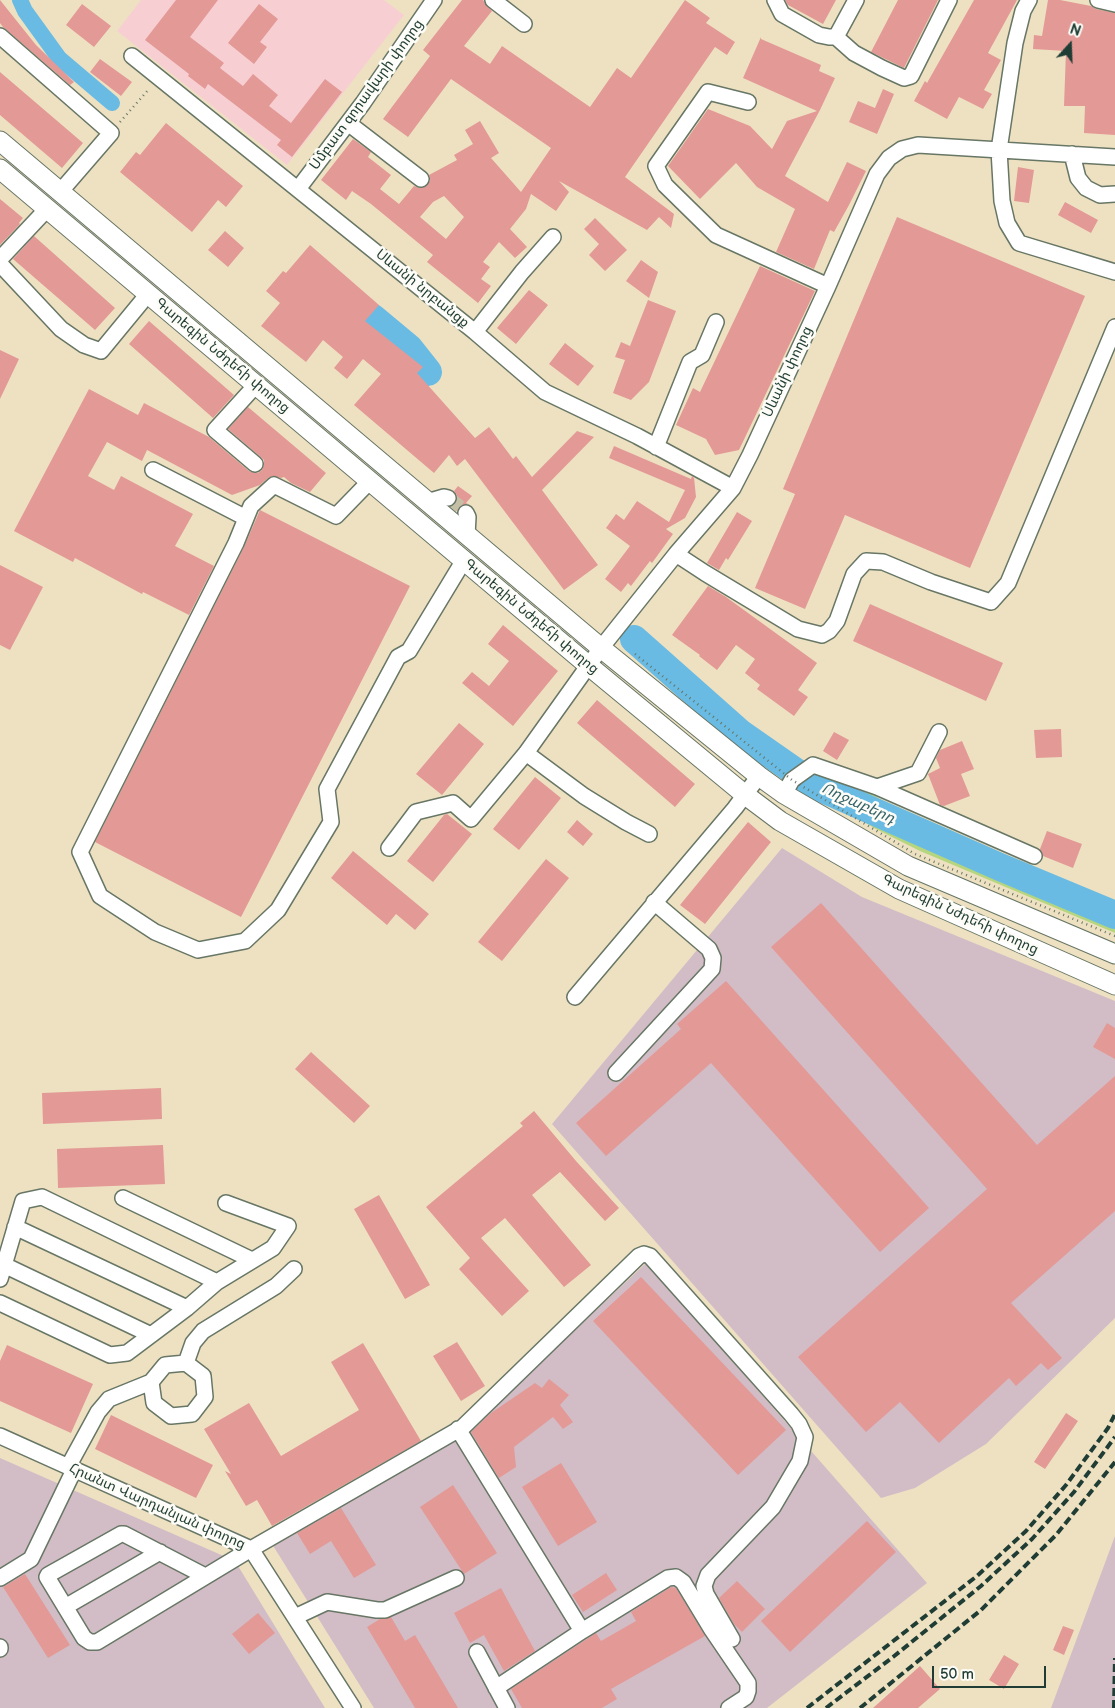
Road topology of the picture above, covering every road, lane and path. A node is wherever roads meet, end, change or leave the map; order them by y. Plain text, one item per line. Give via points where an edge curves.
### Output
1 (434, 0) edge
2 (493, 0) edge
3 (775, 0) edge
4 (856, 0) edge
5 (949, 0) edge
6 (1029, 0) edge
7 (1098, 0) edge
8 (1115, 4) edge
9 (524, 24) dead end
10 (0, 36) edge
11 (836, 37) junction
12 (132, 56) dead end
13 (159, 78) junction
14 (748, 102) dead end
15 (348, 123) junction
16 (111, 133) junction
17 (0, 141) edge
18 (999, 150) junction
19 (1072, 154) junction
20 (1115, 156) edge
21 (0, 169) edge
22 (421, 178) dead end
23 (298, 189) junction
24 (60, 192) junction
25 (1115, 194) edge
26 (47, 209) junction
27 (554, 236) dead end
28 (0, 259) edge
29 (0, 264) edge
30 (1115, 272) edge
31 (828, 286) junction
32 (148, 294) junction
33 (716, 322) dead end
34 (1115, 327) edge
35 (475, 332) junction
36 (256, 385) junction
37 (656, 447) junction
38 (255, 464) dead end
39 (153, 470) dead end
40 (370, 481) junction
41 (733, 488) junction
42 (448, 498) dead end
43 (428, 502) junction
44 (466, 513) dead end
45 (246, 518) junction
46 (467, 535) junction
47 (676, 554) junction
48 (464, 560) junction
49 (601, 648) junction
50 (636, 654) dead end
51 (589, 666) junction
52 (939, 732) dead end
53 (526, 754) junction
54 (759, 776) junction
55 (791, 784) junction
56 (877, 788) junction
57 (744, 794) junction
58 (649, 834) dead end
59 (389, 848) dead end
60 (1034, 856) dead end
61 (654, 902) junction
62 (1115, 936) edge
63 (1115, 954) edge
64 (1115, 985) edge
65 (575, 997) dead end
66 (616, 1073) dead end
67 (123, 1198) dead end
68 (226, 1203) dead end
69 (16, 1227) junction
70 (252, 1260) junction
71 (294, 1269) dead end
72 (2, 1272) edge
73 (218, 1282) junction
74 (0, 1303) edge
75 (187, 1308) junction
76 (151, 1335) junction
77 (186, 1363) junction
78 (152, 1382) junction
79 (458, 1429) junction
80 (0, 1436) edge
81 (71, 1469) junction
82 (251, 1549) junction
83 (160, 1552) junction
84 (205, 1576) junction
85 (0, 1578) edge
86 (456, 1578) dead end
87 (65, 1607) junction
88 (295, 1617) junction
89 (582, 1631) junction
90 (732, 1639) dead end
91 (477, 1652) dead end
92 (496, 1688) junction
93 (353, 1708) edge
94 (507, 1708) edge
95 (729, 1708) edge

1 - 15 street, Սմբատ զորավարի փողոց
2 - 9 street
3 - 11 street via 782,14 798,24 819,35
4 - 11 street
5 - 11 street via 911,76 904,78 882,68 854,53
6 - 18 street via 1015,43
7 - 8 street
10 - 16 street
12 - 13 street, Սևանի նրբանցք
13 - 16 path
13 - 23 street, Սևանի նրբանցք
14 - 31 street via 708,92 656,166 665,185 716,235
15 - 22 street
15 - 23 street, Սմբատ զորավարի փողոց
16 - 24 street
17 - 24 main road, Գարեգին Նժդեհի փողոց
18 - 19 street, Սևանի փողոց
18 - 30 street via 1002,201 1007,223 1020,243
18 - 31 street, Սևանի փողոց via 918,146 902,149 889,158 878,174
19 - 20 street, Սևանի փողոց
19 - 25 street via 1078,178 1086,188 1100,194
21 - 26 main road, Գարեգին Նժդեհի փողոց
23 - 35 street, Սևանի նրբանցք
24 - 43 main road, Գարեգին Նժդեհի փողոց
26 - 28 street
26 - 32 main road, Գարեգին Նժդեհի փողոց
27 - 35 street
29 - 32 street via 62,329 101,351
31 - 41 street, Սևանի փողոց
32 - 36 main road, Գարեգին Նժդեհի փողոց
33 - 37 street via 702,355 690,362
34 - 47 street via 1008,584 991,602 883,562 866,561 854,574 837,621 822,635 798,628
35 - 37 street, Սևանի նրբանցք via 545,392
36 - 38 street via 215,430
36 - 40 main road, Գարեգին Նժդեհի փողոց
37 - 41 street, Սևանի նրբանցք
39 - 45 street
40 - 45 street via 336,516 274,485 251,506
40 - 48 main road, Գարեգին Նժդեհի փողոց
41 - 47 street, Սևանի փողոց
42 - 43 street
43 - 46 main road, Գարեգին Նժդեհի փողոց
44 - 46 street
45 - 48 street via 80,852 100,896 155,932 198,950 245,941 278,910 331,822 327,789 398,657 409,652
46 - 49 main road, Գարեգին Նժդեհի փողոց
47 - 49 street, Սևանի փողոց
48 - 51 main road, Գարեգին Նժդեհի փողոց
49 - 51 street, Սևանի փողոց
49 - 54 main road, Գարեգին Նժդեհի փողոց
50 - 55 path, bridge
51 - 53 street, Սևանի փողոց
51 - 57 main road, Գարեգին Նժդեհի փողոց
52 - 56 street via 918,773
53 - 58 street via 584,796
53 - 59 street, Սևանի փողոց via 471,819 453,803 416,812
54 - 55 main road, Գարեգին Նժդեհի փողոց
54 - 57 street
55 - 56 street via 813,765
55 - 62 path, bridge via 915,854
55 - 63 main road, Գարեգին Նժդեհի փողոց via 908,866
56 - 60 street
57 - 61 street
57 - 64 main road, Գարեգին Նժդեհի փողոց via 780,821 898,889
61 - 65 street
61 - 66 street via 708,949 713,958 712,968
67 - 70 street
68 - 70 street via 288,1226 273,1248
69 - 72 street
69 - 73 street via 23,1201 42,1197
69 - 75 street
70 - 73 street
71 - 77 street via 276,1286 203,1331 193,1343
72 - 76 street
73 - 75 street
74 - 76 street via 110,1356 127,1352
75 - 76 street
77 - 78 street via 165,1365
77 - 78 street via 203,1376 205,1397 192,1414 171,1416 154,1403
78 - 81 street via 109,1399 98,1412
79 - 82 street
79 - 89 street
79 - 90 street via 639,1256 650,1256 791,1414 806,1437 800,1461 773,1507 708,1575 704,1586 706,1594
80 - 81 street, Հրանտ Վարդանյան փողոց
81 - 82 street, Հրանտ Վարդանյան փողոց
81 - 85 street via 31,1559
82 - 84 street
82 - 88 street, Հրանտ Վարդանյան փողոց
83 - 84 street
83 - 87 street
83 - 87 street via 121,1534 48,1575
84 - 87 street via 97,1642 84,1638
86 - 88 street via 385,1610 327,1602
88 - 93 street, Հրանտ Վարդանյան փողոց
89 - 92 street
89 - 95 street via 668,1578 676,1577 683,1582 748,1683 746,1697
91 - 92 street
92 - 94 street

